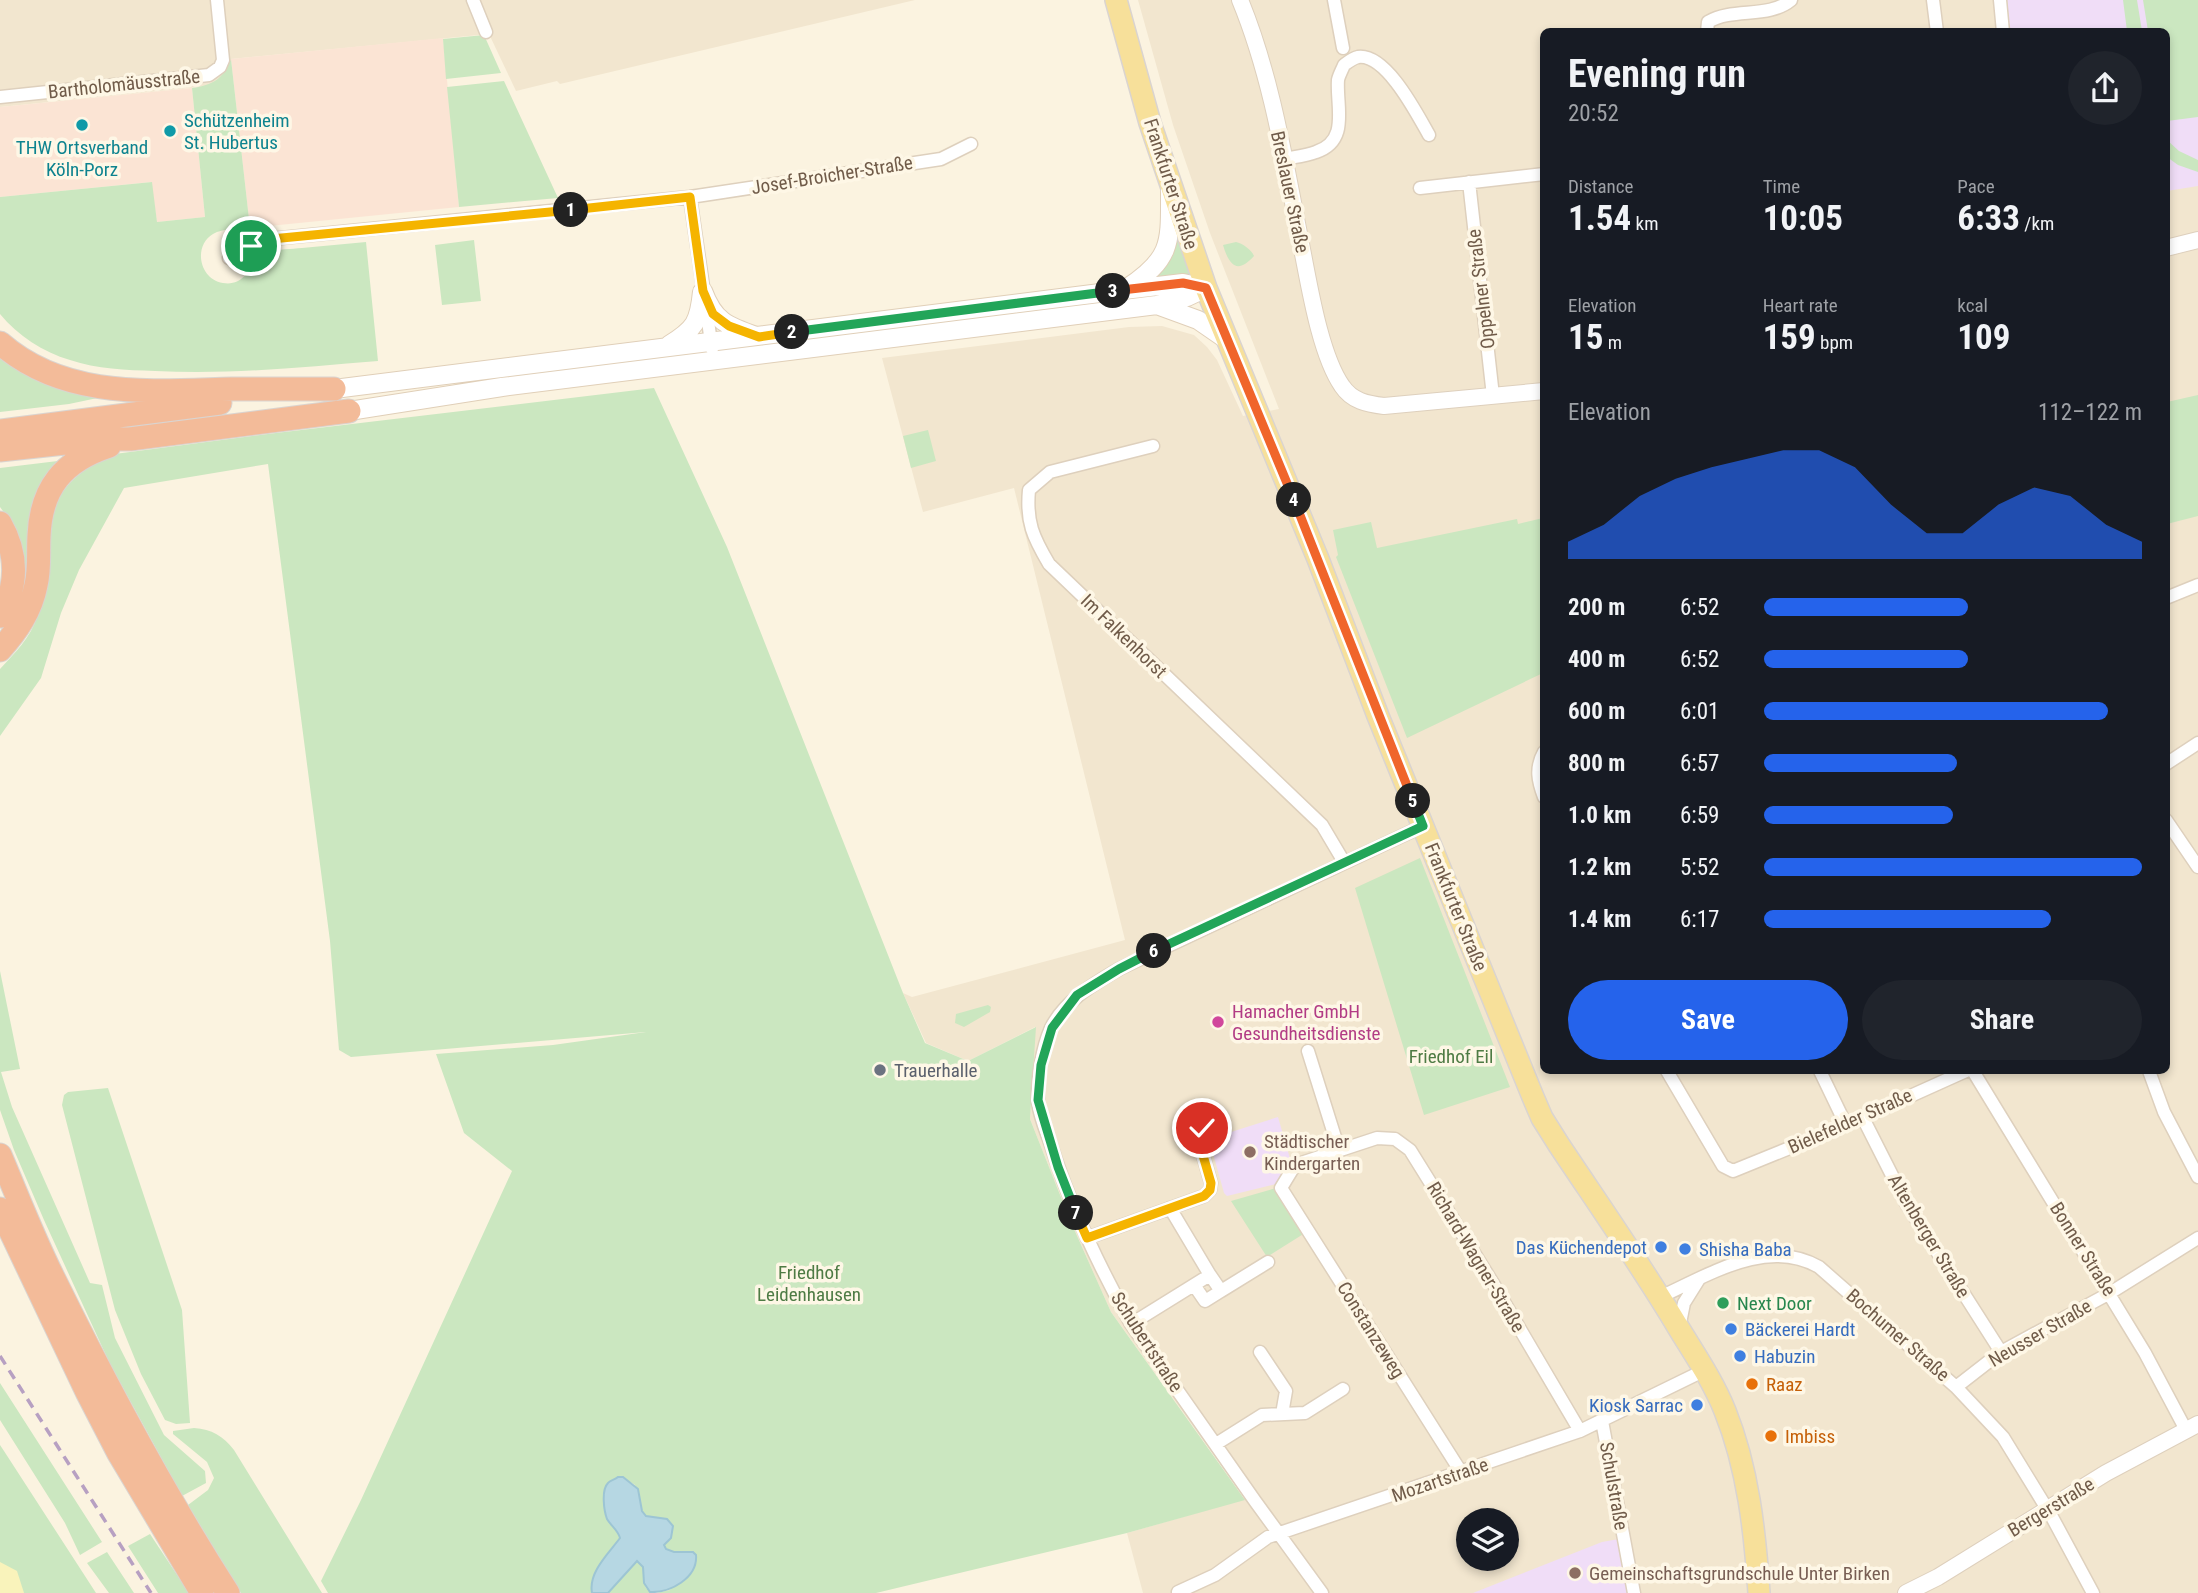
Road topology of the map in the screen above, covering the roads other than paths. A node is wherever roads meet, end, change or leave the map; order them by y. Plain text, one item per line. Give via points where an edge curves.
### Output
1 (217, 0) edge
2 (473, 0) edge
3 (1116, 0) edge
4 (1240, 0) edge
5 (1334, 0) edge
6 (1791, 0) edge
7 (1933, 0) edge
8 (2000, 0) edge
9 (1707, 28) edge
10 (1936, 28) edge
11 (2003, 28) edge
12 (486, 32) dead end
13 (1343, 48) dead end
14 (0, 97) edge
15 (1429, 135) dead end
16 (971, 144) dead end
17 (1284, 159) junction
18 (1540, 174) edge
19 (1469, 182) junction
20 (1170, 183) junction
21 (1420, 188) dead end
22 (690, 197) junction
23 (2198, 240) edge
24 (2170, 247) edge
25 (229, 258) dead end
26 (1206, 288) junction
27 (1124, 290) junction
28 (703, 291) junction
29 (1157, 305) junction
30 (759, 337) junction
31 (1227, 340) junction
32 (0, 342) edge
33 (663, 348) junction
34 (713, 351) junction
35 (334, 389) junction
36 (1540, 391) edge
37 (1493, 396) junction
38 (349, 411) joint
39 (0, 430) edge
40 (130, 439) junction
41 (1153, 446) dead end
42 (0, 450) edge
43 (0, 523) edge
44 (2198, 585) edge
45 (2170, 596) edge
46 (0, 617) edge
47 (0, 650) edge
48 (2198, 743) edge
49 (1540, 759) edge
50 (2170, 761) edge
51 (1540, 785) edge
52 (1423, 826) junction
53 (2170, 826) edge
54 (1344, 862) junction
55 (2198, 867) edge
56 (1308, 1051) dead end
57 (1669, 1074) edge
58 (1820, 1074) edge
59 (1959, 1074) edge
60 (1975, 1074) edge
61 (2150, 1074) edge
62 (1863, 1118) junction
63 (1846, 1125) junction
64 (1206, 1129) dead end
65 (1339, 1150) junction
66 (0, 1155) edge
67 (2198, 1177) edge
68 (1281, 1188) joint
69 (1170, 1208) junction
70 (0, 1209) edge
71 (1087, 1238) junction
72 (2198, 1238) edge
73 (1268, 1262) dead end
74 (1210, 1275) junction
75 (1699, 1279) junction
76 (1194, 1285) junction
77 (1221, 1291) junction
78 (2110, 1293) junction
79 (1660, 1297) junction
80 (1131, 1324) junction
81 (1679, 1328) junction
82 (1260, 1352) dead end
83 (2000, 1352) junction
84 (1705, 1370) junction
85 (1956, 1387) junction
86 (1343, 1389) dead end
87 (1282, 1414) junction
88 (1602, 1421) junction
89 (2192, 1427) edge
90 (1580, 1431) junction
91 (1216, 1444) junction
92 (1461, 1472) junction
93 (2047, 1508) junction
94 (1278, 1533) junction
95 (1178, 1592) edge
96 (202, 1593) edge
97 (228, 1593) edge
98 (1322, 1593) edge
99 (1634, 1593) edge
100 (1759, 1593) edge
101 (1906, 1593) edge
102 (2092, 1593) edge

1 - 14 street, Bartholomäusstraße via 222,60 220,68 209,75
2 - 12 street
3 - 20 main road, Frankfurter Straße
4 - 17 street, Breslauer Straße
5 - 13 street
6 - 9 street via 1780,9 1719,16 1708,22
7 - 10 street
8 - 11 street
15 - 17 street via 1388,73 1377,62 1356,57 1344,65 1338,79 1341,115 1337,135 1317,152
16 - 22 street, Josef-Broicher-Straße via 942,159
17 - 37 street, Breslauer Straße via 1324,342 1348,394 1384,406
18 - 19 street
19 - 21 street
19 - 37 street, Oppelner Straße
20 - 26 main road, Frankfurter Straße
20 - 27 main road via 1170,229 1162,257 1154,269
22 - 25 street, Josef-Broicher-Straße via 261,240
22 - 28 street
23 - 24 street
26 - 27 main road via 1183,283
26 - 29 main road
26 - 31 main road, Frankfurter Straße
27 - 30 main road
28 - 30 main road via 713,314
28 - 33 main road via 695,325
28 - 34 street
29 - 31 main road via 1198,320
29 - 34 main road
30 - 34 main road
31 - 52 main road, Frankfurter Straße
32 - 35 highway via 50,374 110,389
33 - 34 main road
33 - 35 main road
34 - 38 main road
35 - 39 highway
36 - 37 street
38 - 40 highway
40 - 42 highway
40 - 47 highway via 77,459 54,484 42,514 33,596 21,624
41 - 54 street, Im Falkenhorst via 1050,472 1029,490 1027,512 1034,539 1049,564 1322,825
43 - 46 highway via 14,565 10,596
44 - 45 street
48 - 50 street
49 - 51 street
52 - 54 street, Schubertstraße
52 - 79 main road, Frankfurter Straße via 1542,1118
53 - 55 street
54 - 71 street, Schubertstraße via 1119,969 1077,995 1052,1028 1041,1065 1038,1100 1058,1167
56 - 65 street
57 - 63 street, Bielefelder Straße via 1723,1166 1733,1171
58 - 63 street
59 - 62 street, Bielefelder Straße
60 - 78 street, Bonner Straße
61 - 67 street
62 - 63 street, Bielefelder Straße
62 - 83 street, Altenberger Straße via 1906,1203
64 - 69 street via 1200,1145 1210,1190
65 - 68 street, Richard-Wagner-Straße via 1295,1165
65 - 90 street, Richard-Wagner-Straße via 1385,1137 1409,1150
66 - 97 highway via 52,1275 103,1374
68 - 92 street, Constanzeweg
69 - 71 street
69 - 74 street
70 - 96 highway via 112,1440
71 - 80 street, Schubertstraße
72 - 78 street, Neusser Straße
73 - 77 street
74 - 76 street
74 - 77 street
75 - 79 street, Bochumer Straße
75 - 81 street via 1684,1303
75 - 85 street, Bochumer Straße via 1755,1257 1781,1254 1804,1258 1832,1277
76 - 77 street via 1205,1301
76 - 80 street
78 - 83 street, Neusser Straße
78 - 89 street, Bonner Straße
79 - 81 main road, Frankfurter Straße
80 - 91 street, Schubertstraße
81 - 84 main road, Frankfurter Straße
82 - 87 street via 1286,1391
83 - 85 street, Neusser Straße
84 - 88 street, Mozartstraße
84 - 100 main road, Frankfurter Straße via 1739,1452
85 - 93 street, Bochumer Straße via 2003,1437
86 - 87 street via 1305,1413
87 - 91 street via 1262,1415
88 - 90 street, Mozartstraße
88 - 99 street, Schulstraße
89 - 93 street, Bergerstraße
90 - 92 street, Mozartstraße
91 - 94 street, Schubertstraße
92 - 94 street, Mozartstraße
93 - 101 street, Bergerstraße
93 - 102 street, Bochumer Straße
94 - 95 street, Mozartstraße via 1200,1584
94 - 98 street, Schubertstraße

